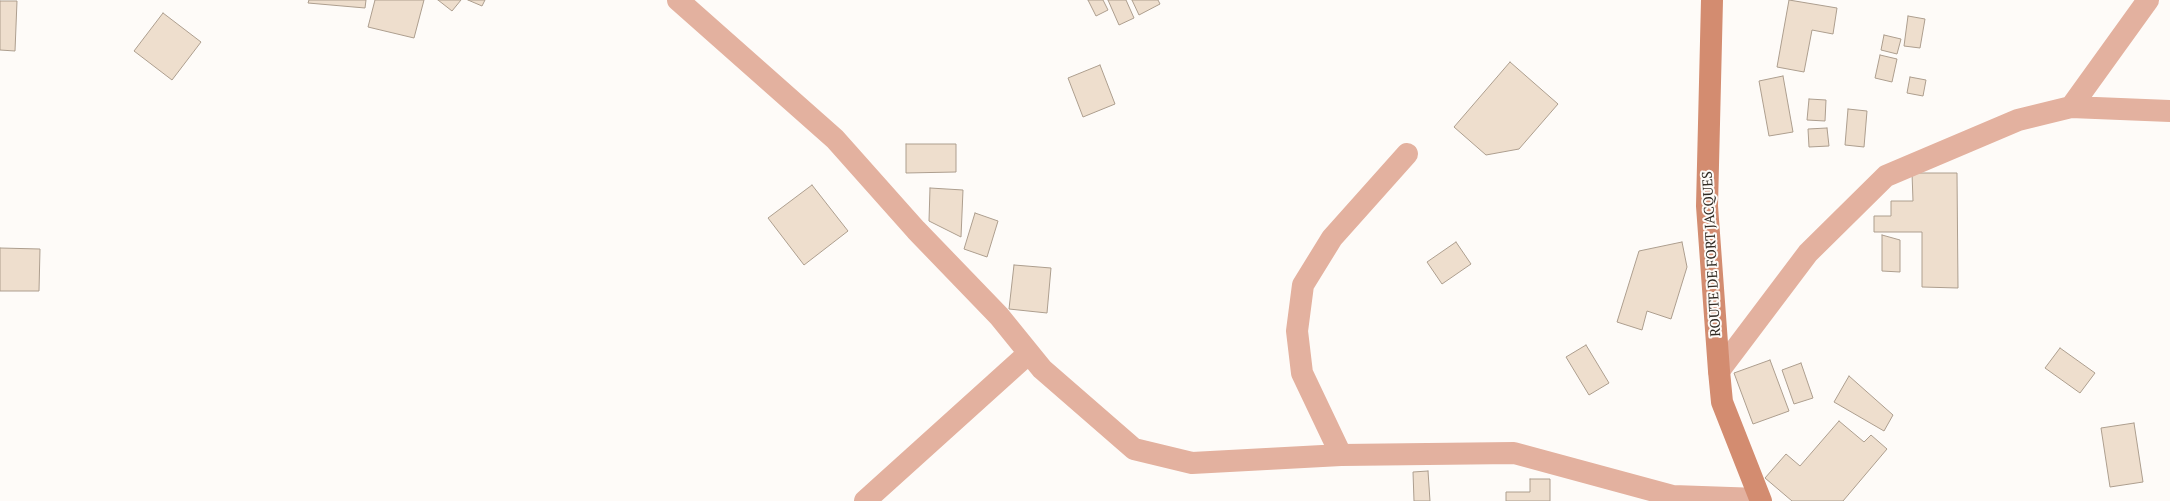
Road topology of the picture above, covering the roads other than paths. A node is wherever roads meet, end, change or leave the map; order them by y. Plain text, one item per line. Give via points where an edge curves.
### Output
1 (678, 0) edge
2 (1712, 0) edge
3 (2148, 0) edge
4 (2071, 107) junction
5 (2170, 111) edge
6 (1407, 154) dead end
7 (1030, 353) junction
8 (1719, 371) junction
9 (1341, 455) junction
10 (1760, 500) edge
11 (865, 501) edge

1 - 7 street via 835,139 916,230 999,316
2 - 8 street, ROUTE DE FORT JACQUES via 1707,206
3 - 4 street
4 - 5 street
4 - 8 street via 2018,120 1886,176 1808,253
6 - 9 street via 1332,238 1303,285 1297,331 1302,373
7 - 9 street via 1042,369 1134,449 1192,463
7 - 11 street
8 - 10 street, ROUTE DE FORT JACQUES via 1722,402
9 - 10 street via 1514,453 1673,496

